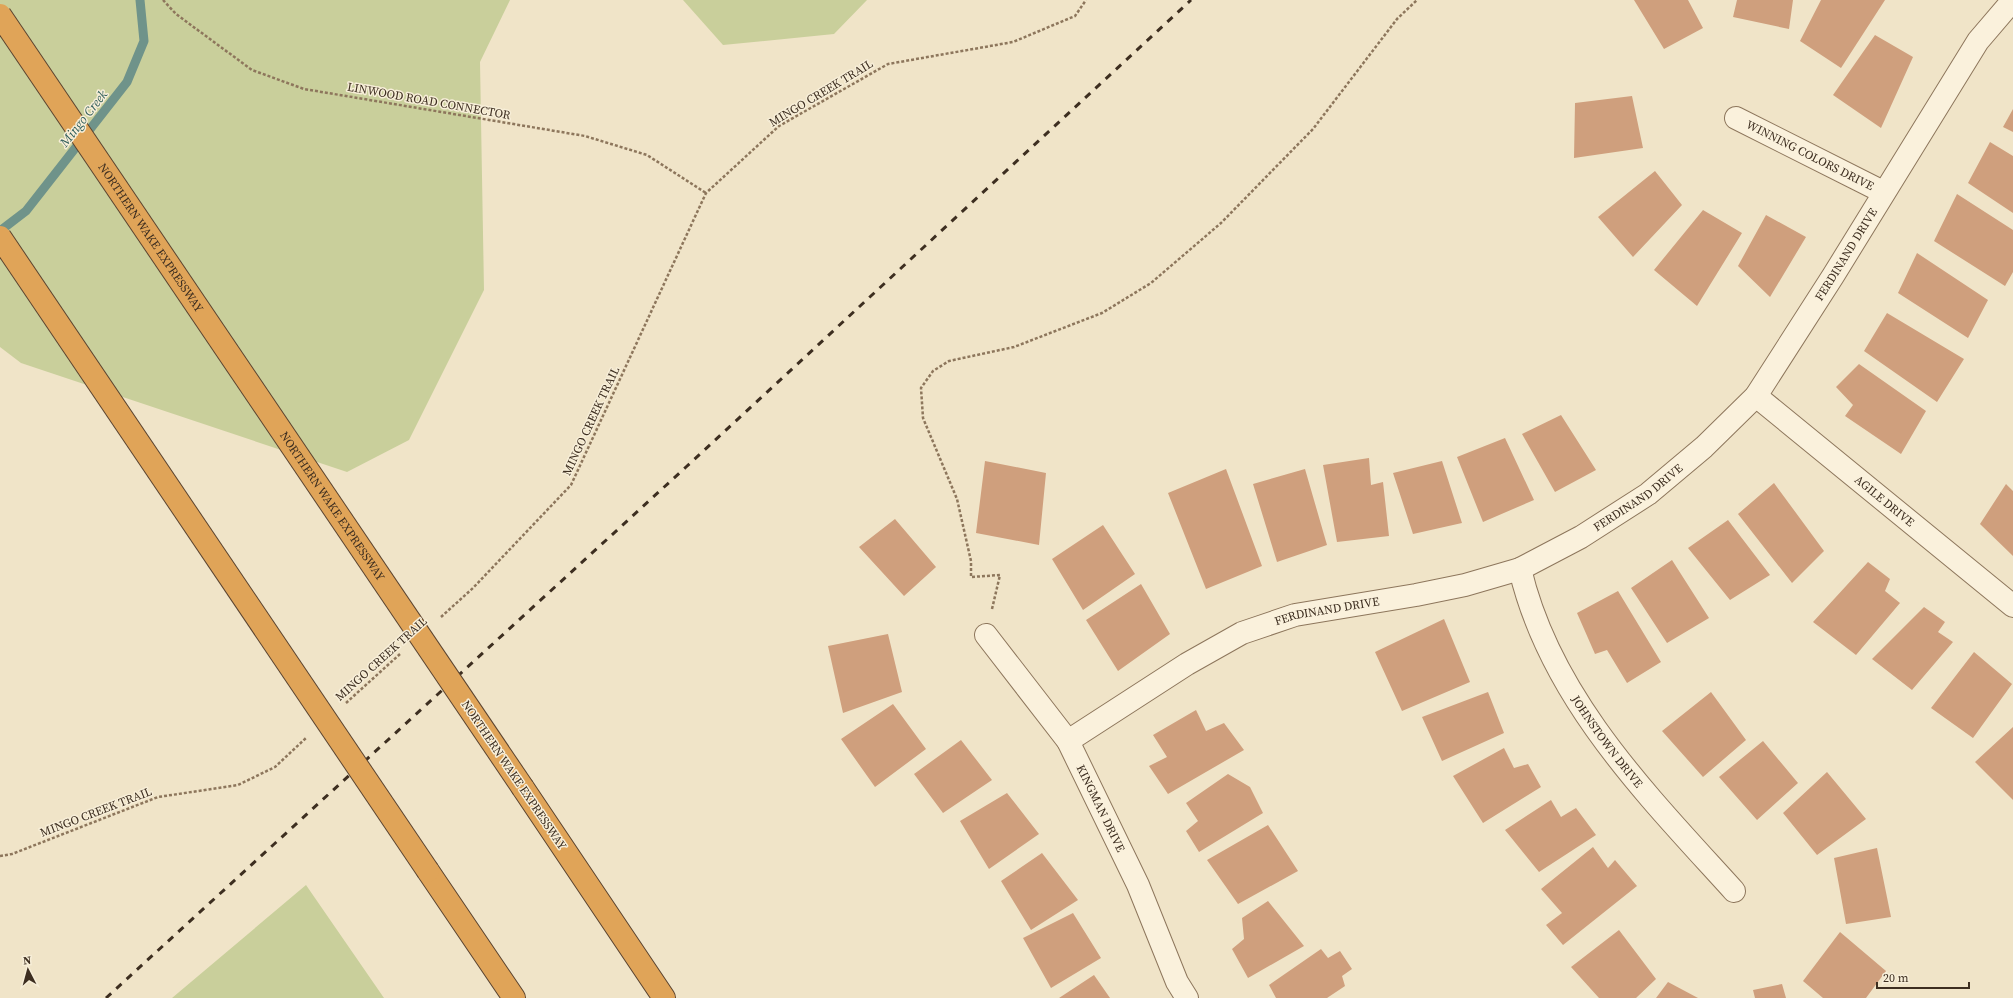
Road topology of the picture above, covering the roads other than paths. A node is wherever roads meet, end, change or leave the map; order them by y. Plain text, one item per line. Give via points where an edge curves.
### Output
1 (2013, 0) edge
2 (0, 15) edge
3 (1736, 118) dead end
4 (1884, 192) junction
5 (0, 238) edge
6 (1756, 396) junction
7 (1520, 569) junction
8 (2013, 606) edge
9 (986, 635) road end
10 (1068, 741) junction
11 (1734, 891) dead end
12 (514, 998) edge
13 (664, 998) edge
14 (1187, 998) edge

1 - 4 street, FERDINAND DRIVE via 1978,41
2 - 13 highway, NORTHERN WAKE EXPRESSWAY, bridge
3 - 4 street, WINNING COLORS DRIVE
4 - 6 street, FERDINAND DRIVE
5 - 12 highway, bridge
6 - 7 street, FERDINAND DRIVE via 1704,447 1648,494 1581,537
6 - 8 street, AGILE DRIVE
7 - 10 street, FERDINAND DRIVE via 1465,585 1295,615 1242,633 1187,664
7 - 11 street, JOHNSTOWN DRIVE via 1527,598 1545,640 1578,703 1635,781
9 - 10 street, KINGMAN DRIVE
10 - 14 street, KINGMAN DRIVE via 1138,885 1177,982

